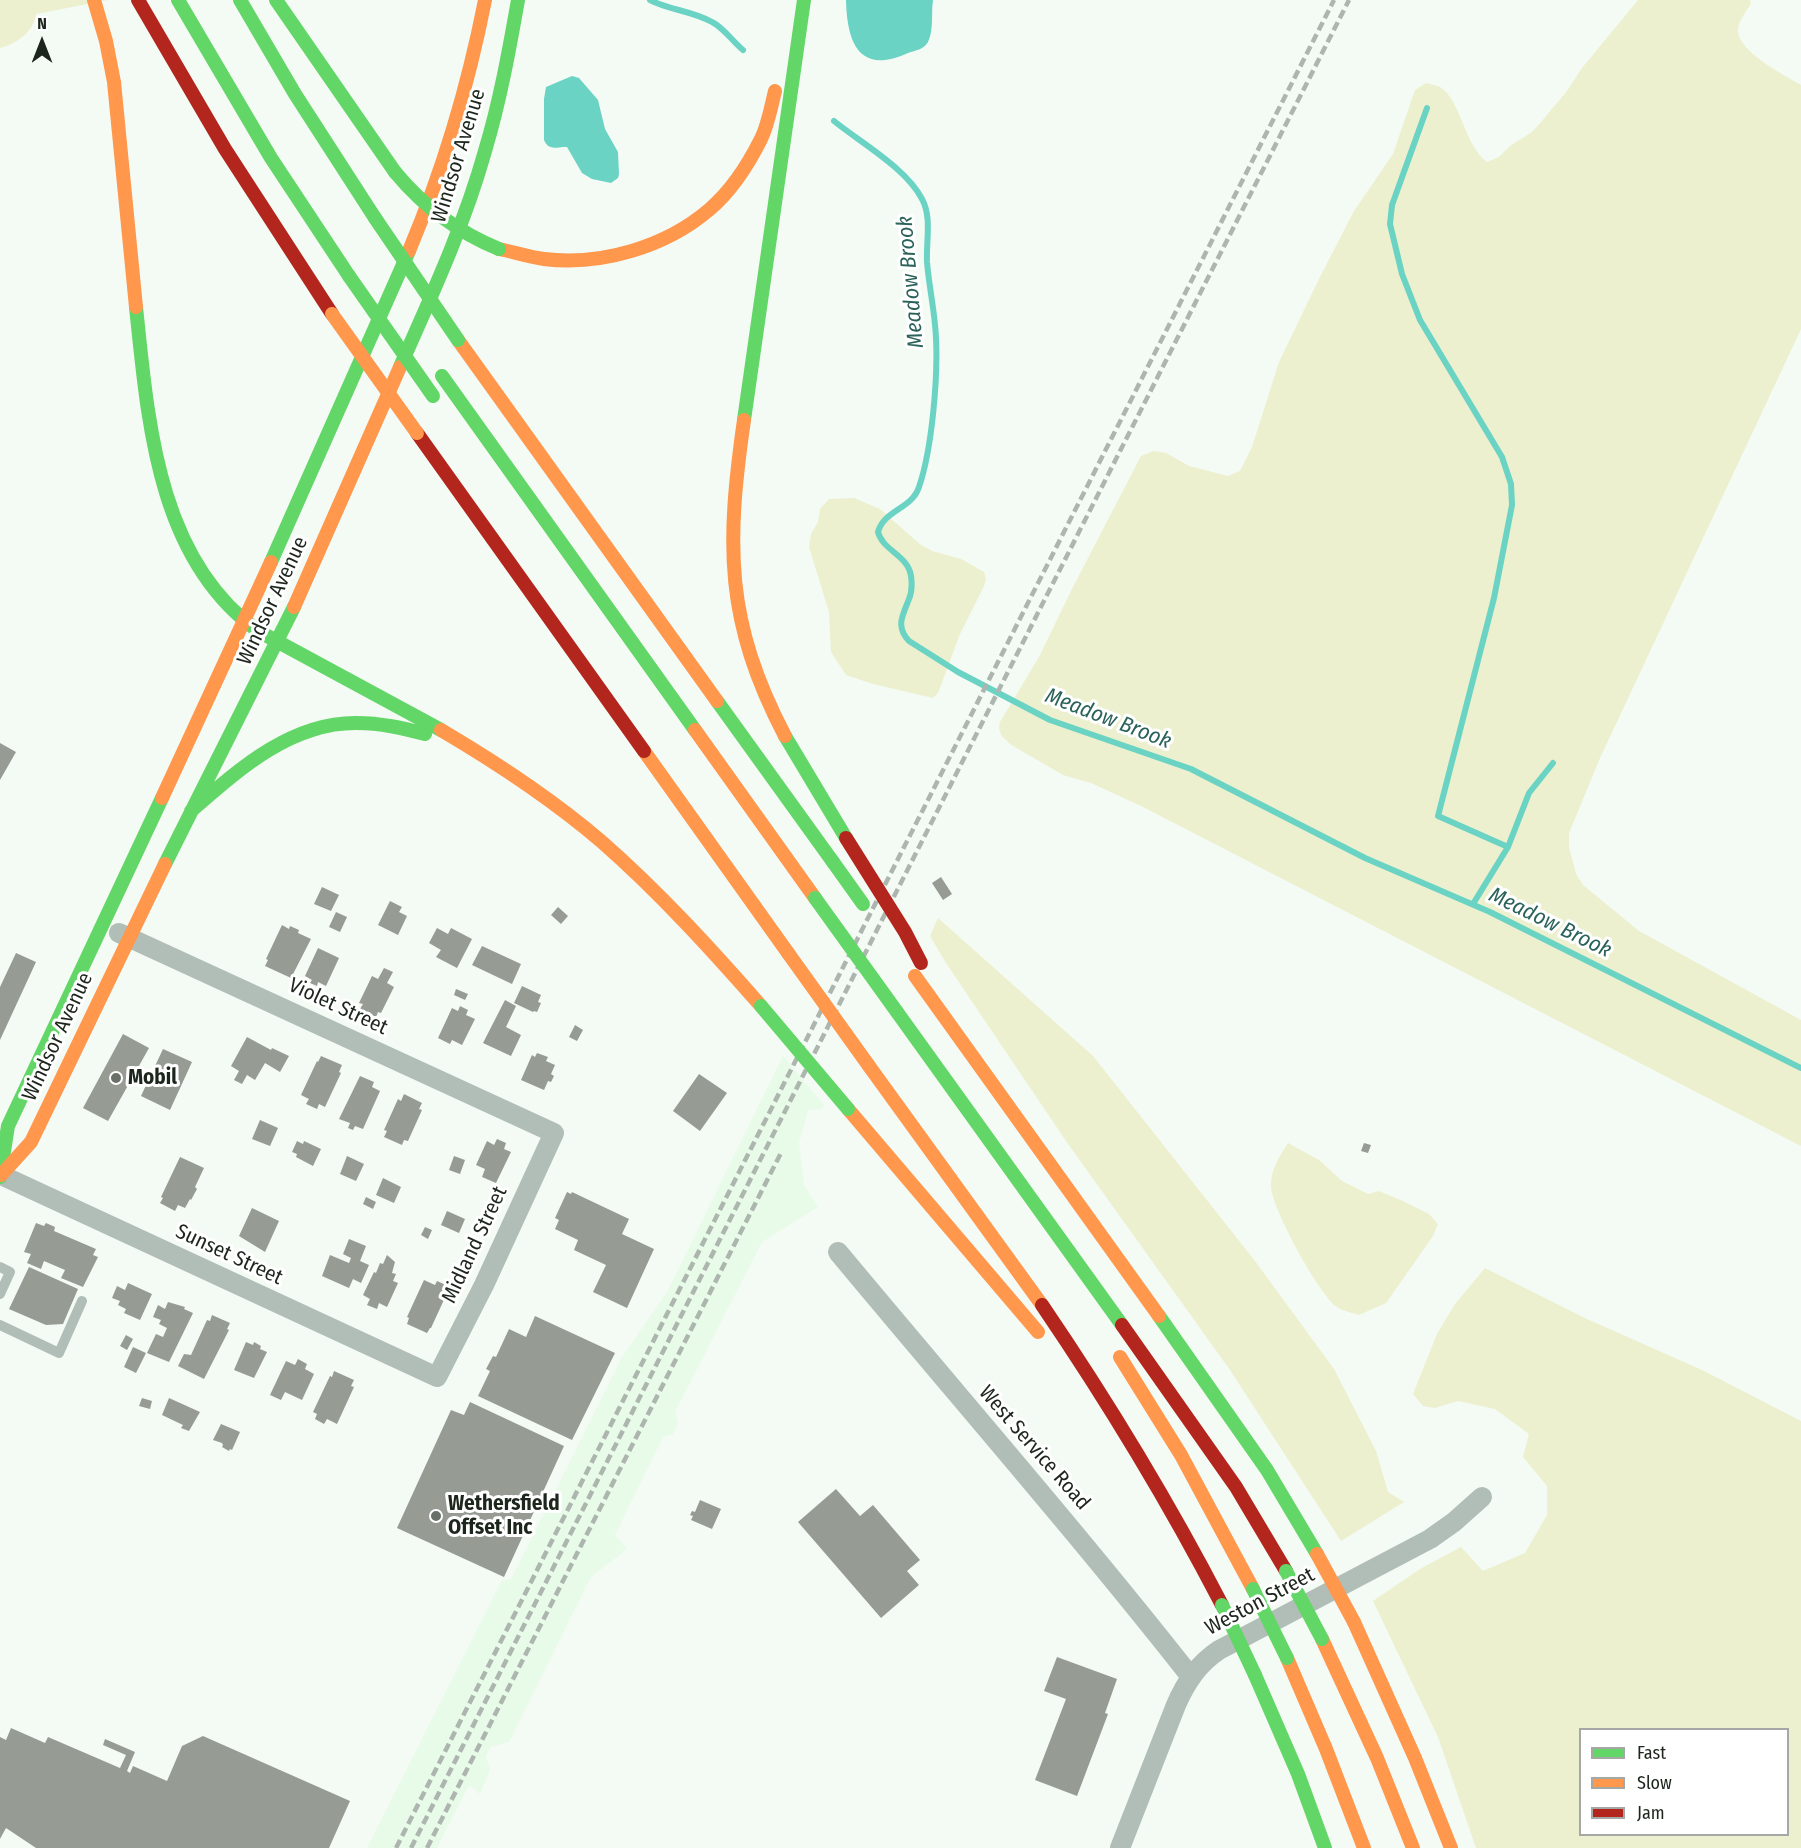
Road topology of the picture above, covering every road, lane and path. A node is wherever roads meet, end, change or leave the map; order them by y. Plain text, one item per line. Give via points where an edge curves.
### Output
1 (94, 0) edge
2 (138, 0) edge
3 (178, 0) edge
4 (240, 0) edge
5 (276, 0) edge
6 (485, 0) edge
7 (518, 0) edge
8 (804, 0) edge
9 (777, 75) dead end
10 (376, 283) dead end
11 (422, 348) dead end
12 (438, 372) dead end
13 (436, 401) dead end
14 (245, 621) junction
15 (278, 641) junction
16 (486, 758) junction
17 (177, 804) junction
18 (874, 919) dead end
19 (102, 925) junction
20 (128, 937) junction
21 (88, 988) junction
22 (554, 1133) joint
23 (1, 1177) edge
24 (838, 1252) dead end
25 (0, 1267) edge
26 (0, 1294) edge
27 (82, 1301) dead end
28 (0, 1325) edge
29 (1111, 1344) dead end
30 (437, 1377) joint
31 (1096, 1387) junction
32 (1482, 1497) dead end
33 (1191, 1677) junction
34 (1120, 1848) edge
35 (1325, 1848) edge
36 (1364, 1848) edge
37 (1413, 1848) edge
38 (1451, 1848) edge

1 - 14 main road via 115,87 140,343 164,482 174,516 198,563 218,595
2 - 31 main road, bridge via 225,149 332,314
3 - 13 main road, bridge via 271,158
4 - 18 main road, bridge via 295,94 458,340
5 - 9 main road, bridge via 396,172 424,205 469,236 499,249 548,260 593,260 638,250 679,232 714,205 742,171 765,127
6 - 14 main road, Windsor Avenue via 464,98 426,205
7 - 15 main road, Windsor Avenue via 492,125 448,258
8 - 38 main road, bridge via 734,506 733,567 740,623 762,693 789,745 900,923 915,968 948,1021 1272,1478 1354,1622
10 - 11 main road
12 - 37 main road, bridge via 1236,1487 1322,1639
14 - 15 main road
14 - 17 main road, Windsor Avenue
15 - 16 main road
15 - 17 main road, Windsor Avenue
16 - 17 main road via 394,725 330,725 300,733 269,748 216,788
16 - 31 main road, bridge via 559,807 684,920 1008,1299
17 - 19 main road, Windsor Avenue
17 - 20 main road, Windsor Avenue
19 - 20 street, Violet Street
19 - 21 main road, Windsor Avenue
20 - 21 main road, Windsor Avenue
20 - 22 street, Violet Street
21 - 23 main road, Windsor Avenue via 31,1142
21 - 23 main road, Windsor Avenue via 8,1126
22 - 30 street, Midland Street
23 - 30 street, Sunset Street
24 - 33 street, West Service Road
25 - 26 lane via 10,1272
27 - 28 lane via 59,1353
29 - 36 main road, bridge via 1181,1455 1253,1589 1287,1658
31 - 35 main road, bridge via 1172,1510 1222,1605 1294,1764
32 - 33 street, Weston Street via 1439,1533 1220,1650
33 - 34 street, Weston Street via 1176,1705

